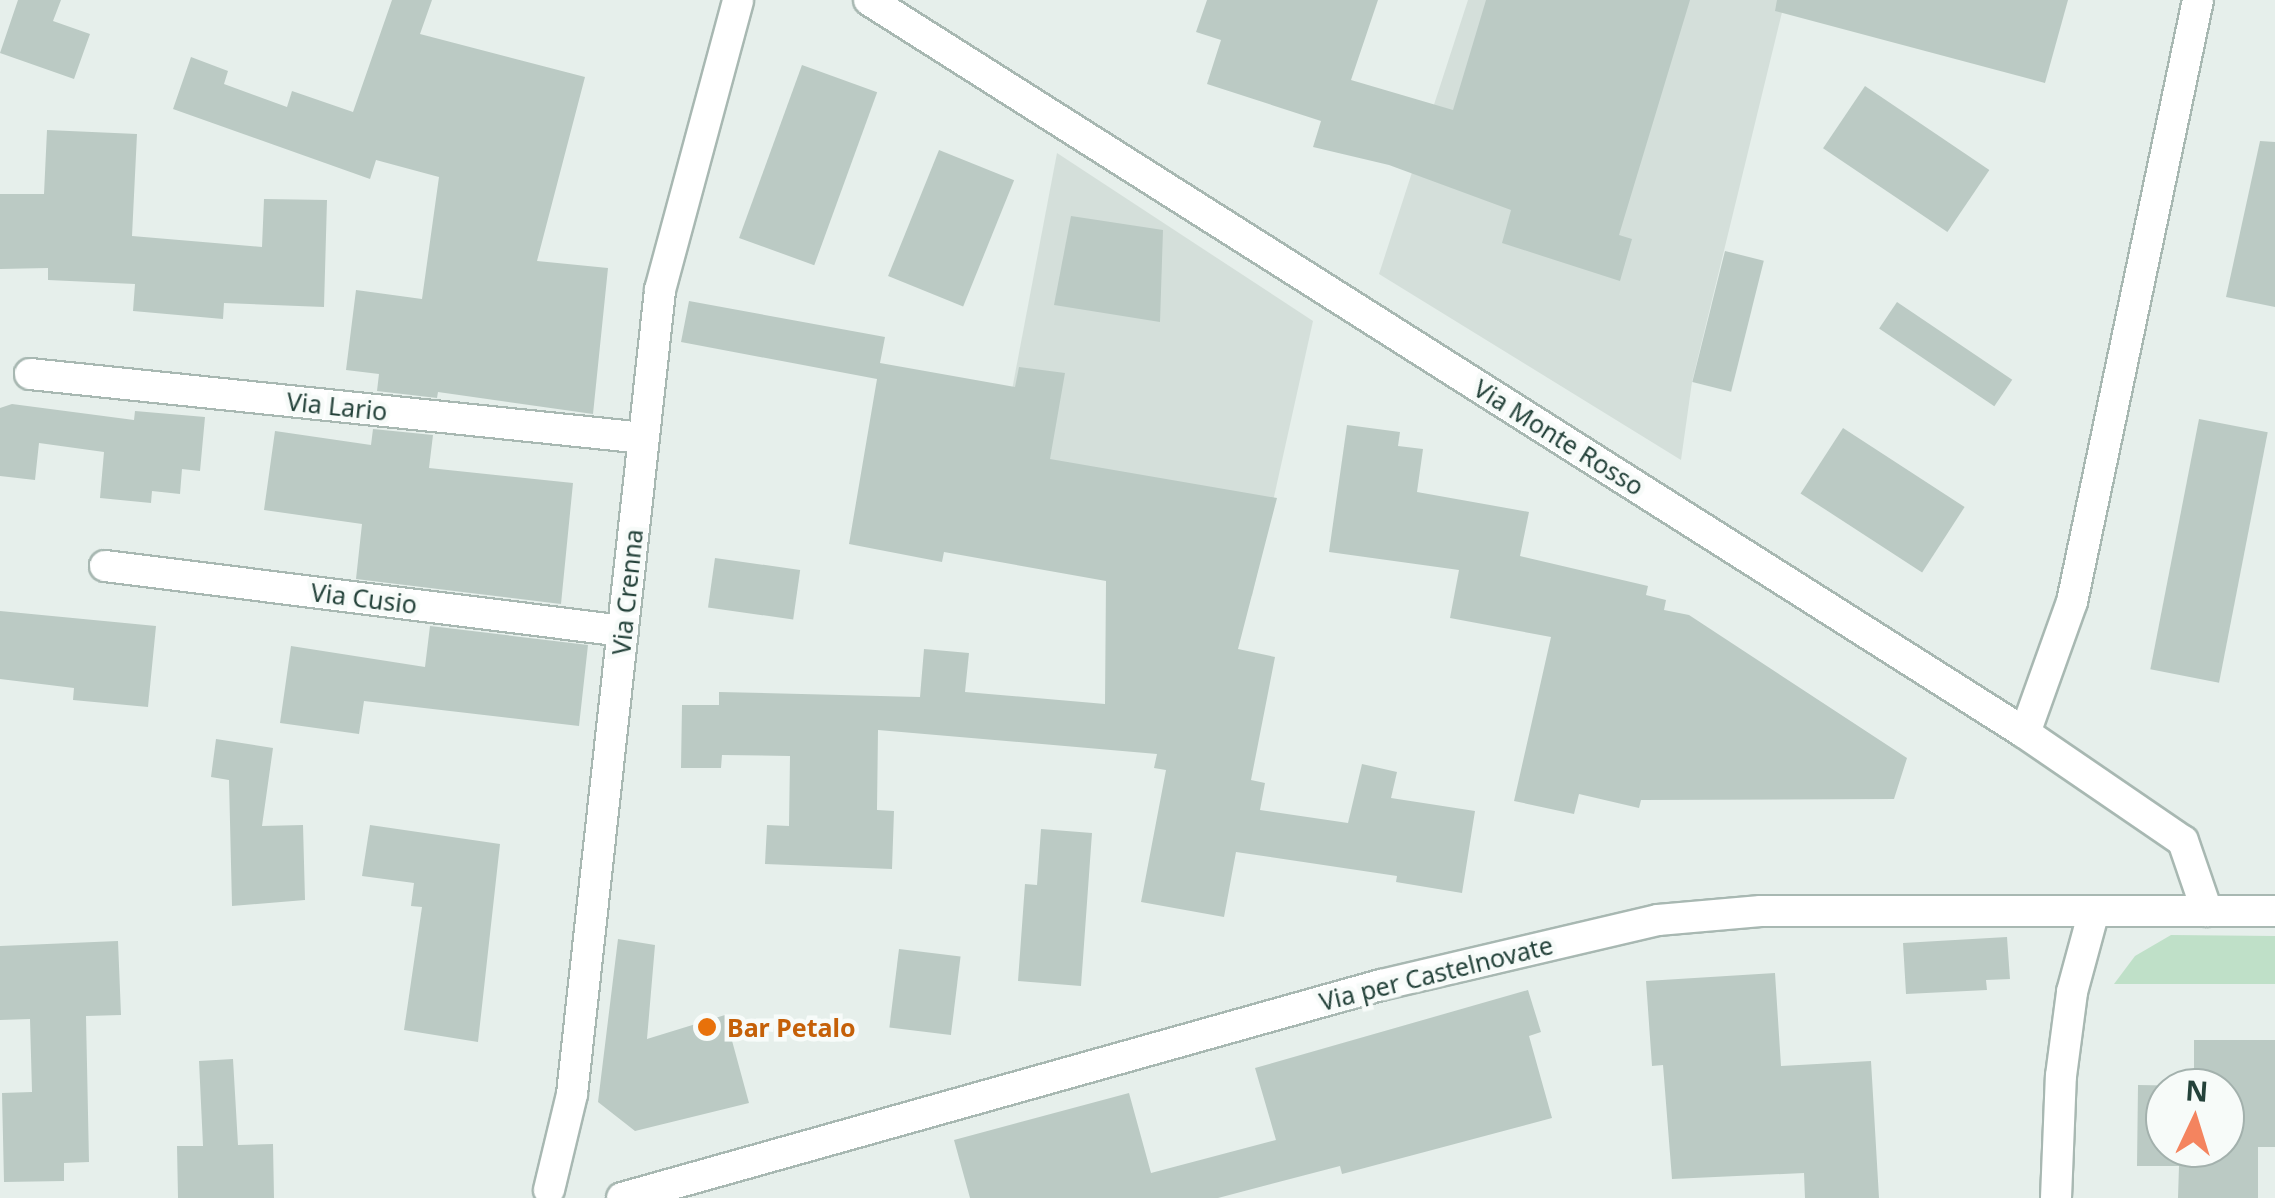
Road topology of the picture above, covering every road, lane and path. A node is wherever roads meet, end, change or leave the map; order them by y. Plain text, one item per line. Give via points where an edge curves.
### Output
1 (738, 0) edge
2 (869, 0) edge
3 (2198, 0) edge
4 (30, 374) dead end
5 (644, 438) junction
6 (105, 566) dead end
7 (623, 631) junction
8 (2025, 733) junction
9 (2207, 910) junction
10 (2094, 911) junction
11 (2275, 911) edge
12 (549, 1195) edge
13 (622, 1198) edge
14 (2056, 1198) edge

1 - 5 street, Via Crenna via 660,290
2 - 8 street, Via Monte Rosso
3 - 8 street via 2072,602
4 - 5 street, Via Lario
5 - 7 street, Via Crenna
6 - 7 street, Via Cusio
7 - 12 street, Via Crenna via 572,1094
8 - 9 street, Via Monte Rosso via 2183,842
9 - 10 street, Via per Castelnovate
9 - 11 street, Via per Castelnovate
10 - 13 street, Via per Castelnovate via 1761,911 1658,920 1381,985
10 - 14 street via 2063,1060

